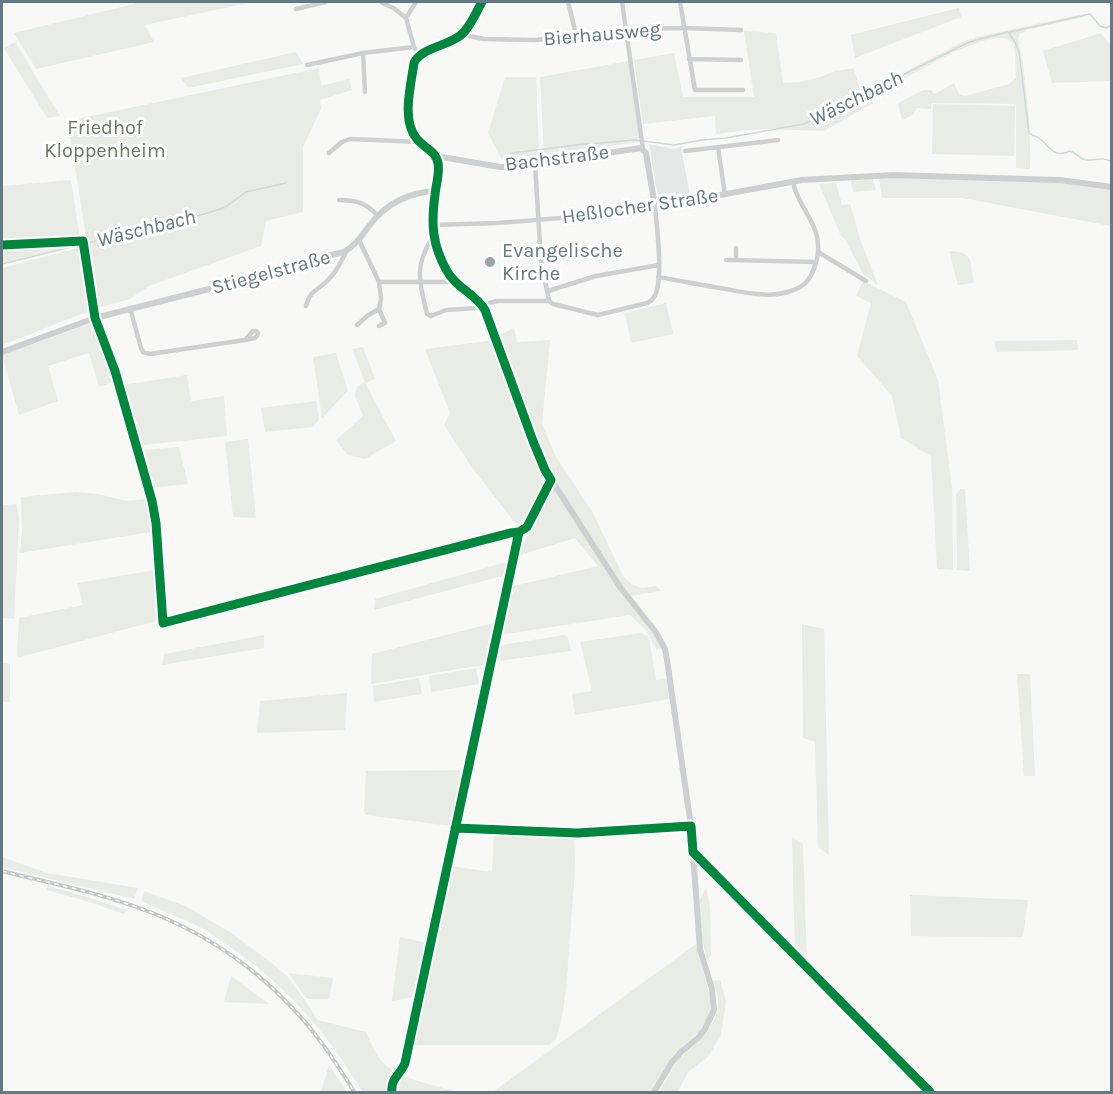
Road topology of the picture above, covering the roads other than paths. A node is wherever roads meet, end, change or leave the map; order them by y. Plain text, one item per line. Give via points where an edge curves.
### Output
1 (326, 2) edge
2 (381, 2) edge
3 (416, 2) edge
4 (482, 2) edge
5 (568, 2) edge
6 (622, 2) edge
7 (680, 2) edge
8 (296, 9) dead end
9 (406, 18) junction
10 (684, 28) junction
11 (626, 29) junction
12 (741, 30) dead end
13 (463, 33) junction
14 (576, 34) junction
15 (414, 47) junction
16 (363, 53) junction
17 (419, 56) junction
18 (689, 59) junction
19 (741, 60) dead end
20 (307, 65) dead end
21 (743, 90) dead end
22 (364, 92) dead end
23 (778, 140) dead end
24 (419, 142) junction
25 (643, 147) junction
26 (718, 147) junction
27 (685, 151) dead end
28 (329, 153) dead end
29 (436, 156) junction
30 (535, 164) junction
31 (793, 182) junction
32 (1112, 187) edge
33 (435, 191) junction
34 (725, 195) junction
35 (339, 200) dead end
36 (655, 207) junction
37 (377, 215) junction
38 (538, 220) junction
39 (432, 225) junction
40 (433, 236) junction
41 (359, 240) junction
42 (736, 248) dead end
43 (346, 252) junction
44 (818, 252) junction
45 (726, 260) dead end
46 (736, 260) junction
47 (815, 262) junction
48 (659, 265) junction
49 (658, 278) junction
50 (866, 281) dead end
51 (379, 282) junction
52 (419, 282) junction
53 (454, 282) junction
54 (548, 291) junction
55 (549, 301) junction
56 (306, 306) dead end
57 (482, 306) junction
58 (130, 308) junction
59 (379, 309) junction
60 (357, 325) dead end
61 (379, 326) dead end
62 (245, 340) dead end
63 (2, 352) edge
64 (654, 1092) edge

1 - 8 street
2 - 9 street
3 - 9 street
4 - 13 street
5 - 14 street
6 - 11 street
7 - 10 street
9 - 15 street
10 - 11 street, Bierhausweg
10 - 12 street, Bierhausweg
10 - 18 street
11 - 14 street, Bierhausweg
11 - 25 street
13 - 14 street, Bierhausweg via 484,39 536,40
13 - 17 street
15 - 16 street
15 - 17 street
16 - 20 street
16 - 22 street
17 - 24 street via 414,63 409,105 409,121
18 - 19 street
18 - 21 street via 695,90
23 - 26 street
24 - 28 street via 350,139
24 - 29 street
25 - 30 street, Bachstraße
25 - 36 street
26 - 27 street
26 - 34 street
29 - 30 street, Bachstraße via 500,167
29 - 33 street
30 - 38 street
31 - 32 street, Heßlocher Straße via 909,174 1060,180
31 - 34 street, Heßlocher Straße
31 - 44 street via 816,233
33 - 37 street, Stiegelstraße via 405,197
33 - 39 street
34 - 36 street, Heßlocher Straße
35 - 37 street via 358,201
36 - 38 street, Heßlocher Straße
36 - 48 street
37 - 41 street, Stiegelstraße
38 - 39 street, Heßlocher Straße
38 - 54 street
39 - 40 street
40 - 52 street via 420,266
40 - 53 street
41 - 43 street, Stiegelstraße
41 - 51 street
42 - 46 street
43 - 56 street via 328,280 309,295
43 - 58 street, Stiegelstraße
44 - 47 street
44 - 50 street
45 - 46 street
46 - 47 street
47 - 49 street via 804,285 780,293 754,293
48 - 49 street
48 - 54 street via 596,276
49 - 55 street via 656,296 651,301 603,315
51 - 52 street
51 - 59 street
52 - 53 street
52 - 57 street via 428,315
53 - 57 street
54 - 55 street
55 - 57 street via 505,300
57 - 64 street via 545,470 620,587 655,631 667,660 690,826 700,949 714,1010 699,1038 672,1062
58 - 62 street via 146,354
58 - 63 street, Stiegelstraße
59 - 60 street
59 - 61 street via 385,323

